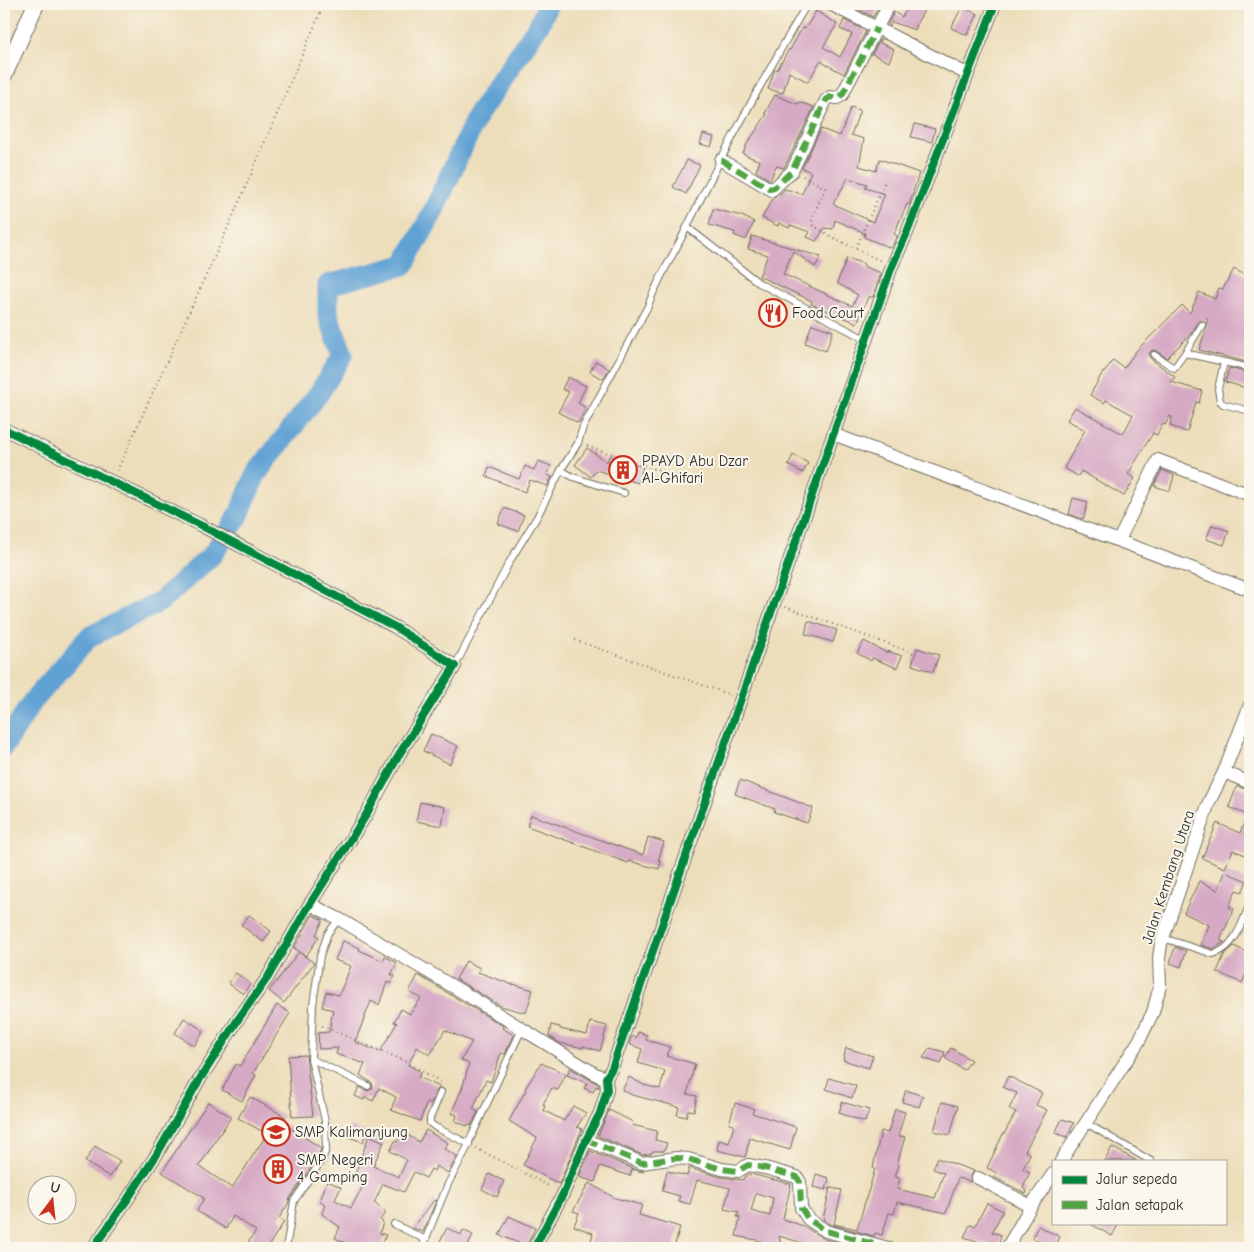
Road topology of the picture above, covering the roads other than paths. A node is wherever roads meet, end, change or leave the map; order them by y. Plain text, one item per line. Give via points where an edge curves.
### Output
1 (36, 4) edge
2 (807, 4) edge
3 (830, 4) edge
4 (889, 4) edge
5 (995, 4) edge
6 (877, 28) junction
7 (968, 74) junction
8 (4, 75) edge
9 (723, 161) junction
10 (687, 227) junction
11 (1202, 325) dead end
12 (867, 340) junction
13 (1185, 353) junction
14 (1154, 356) dead end
15 (1224, 362) junction
16 (1250, 368) edge
17 (1250, 411) edge
18 (4, 429) edge
19 (833, 434) junction
20 (561, 470) junction
21 (624, 493) dead end
22 (1250, 495) edge
23 (1119, 540) junction
24 (1250, 590) edge
25 (455, 666) junction
26 (1250, 707) edge
27 (1224, 772) junction
28 (1250, 783) edge
29 (1250, 903) edge
30 (310, 904) junction
31 (339, 919) junction
32 (1163, 938) junction
33 (522, 1029) junction
34 (311, 1059) junction
35 (606, 1078) junction
36 (368, 1086) dead end
37 (441, 1092) road end
38 (1086, 1123) junction
39 (586, 1140) junction
40 (469, 1144) junction
41 (1062, 1160) edge
42 (1149, 1160) edge
43 (1052, 1175) edge
44 (978, 1178) dead end
45 (1031, 1206) junction
46 (394, 1224) dead end
47 (426, 1240) junction
48 (93, 1248) edge
49 (286, 1248) edge
50 (422, 1248) edge
51 (534, 1248) edge
52 (888, 1248) edge
53 (1008, 1248) edge

1 - 8 street
2 - 9 lane via 766,74
3 - 6 street
4 - 6 street
5 - 7 street
6 - 7 street
6 - 9 street via 842,95 826,100 792,171 772,190
7 - 12 street via 892,266
9 - 10 lane
10 - 12 lane via 759,283
10 - 20 lane
11 - 13 lane
12 - 19 street
13 - 14 lane via 1174,368
13 - 15 lane
15 - 16 lane
15 - 17 lane via 1218,389 1220,401
18 - 25 street via 395,626
19 - 23 street
19 - 35 street via 615,1060
20 - 21 lane
20 - 25 lane
22 - 23 street via 1158,460
23 - 24 street
25 - 30 street
26 - 27 street, Jalan Kembang Utara
27 - 28 street
27 - 32 street, Jalan Kembang Utara via 1209,802
29 - 32 lane via 1234,939 1220,952 1213,954
30 - 31 street
30 - 48 street via 268,977 198,1082 152,1162
31 - 33 street
31 - 34 lane via 328,932 320,956
32 - 38 street, Jalan Kembang Utara via 1159,958 1160,986 1153,1012
33 - 35 street
33 - 40 lane
34 - 36 lane
34 - 49 lane via 325,1121 326,1149 294,1200
35 - 39 street via 604,1100
37 - 40 lane via 430,1123
38 - 41 street, Jalan Kembang Utara
38 - 42 lane
39 - 51 street via 563,1194
39 - 52 street via 642,1163 688,1159 722,1169 738,1171 748,1165 796,1177 800,1182 801,1208 808,1219 826,1231
40 - 47 lane via 448,1184
43 - 45 street
44 - 45 street
45 - 53 street
46 - 47 lane
47 - 50 lane

